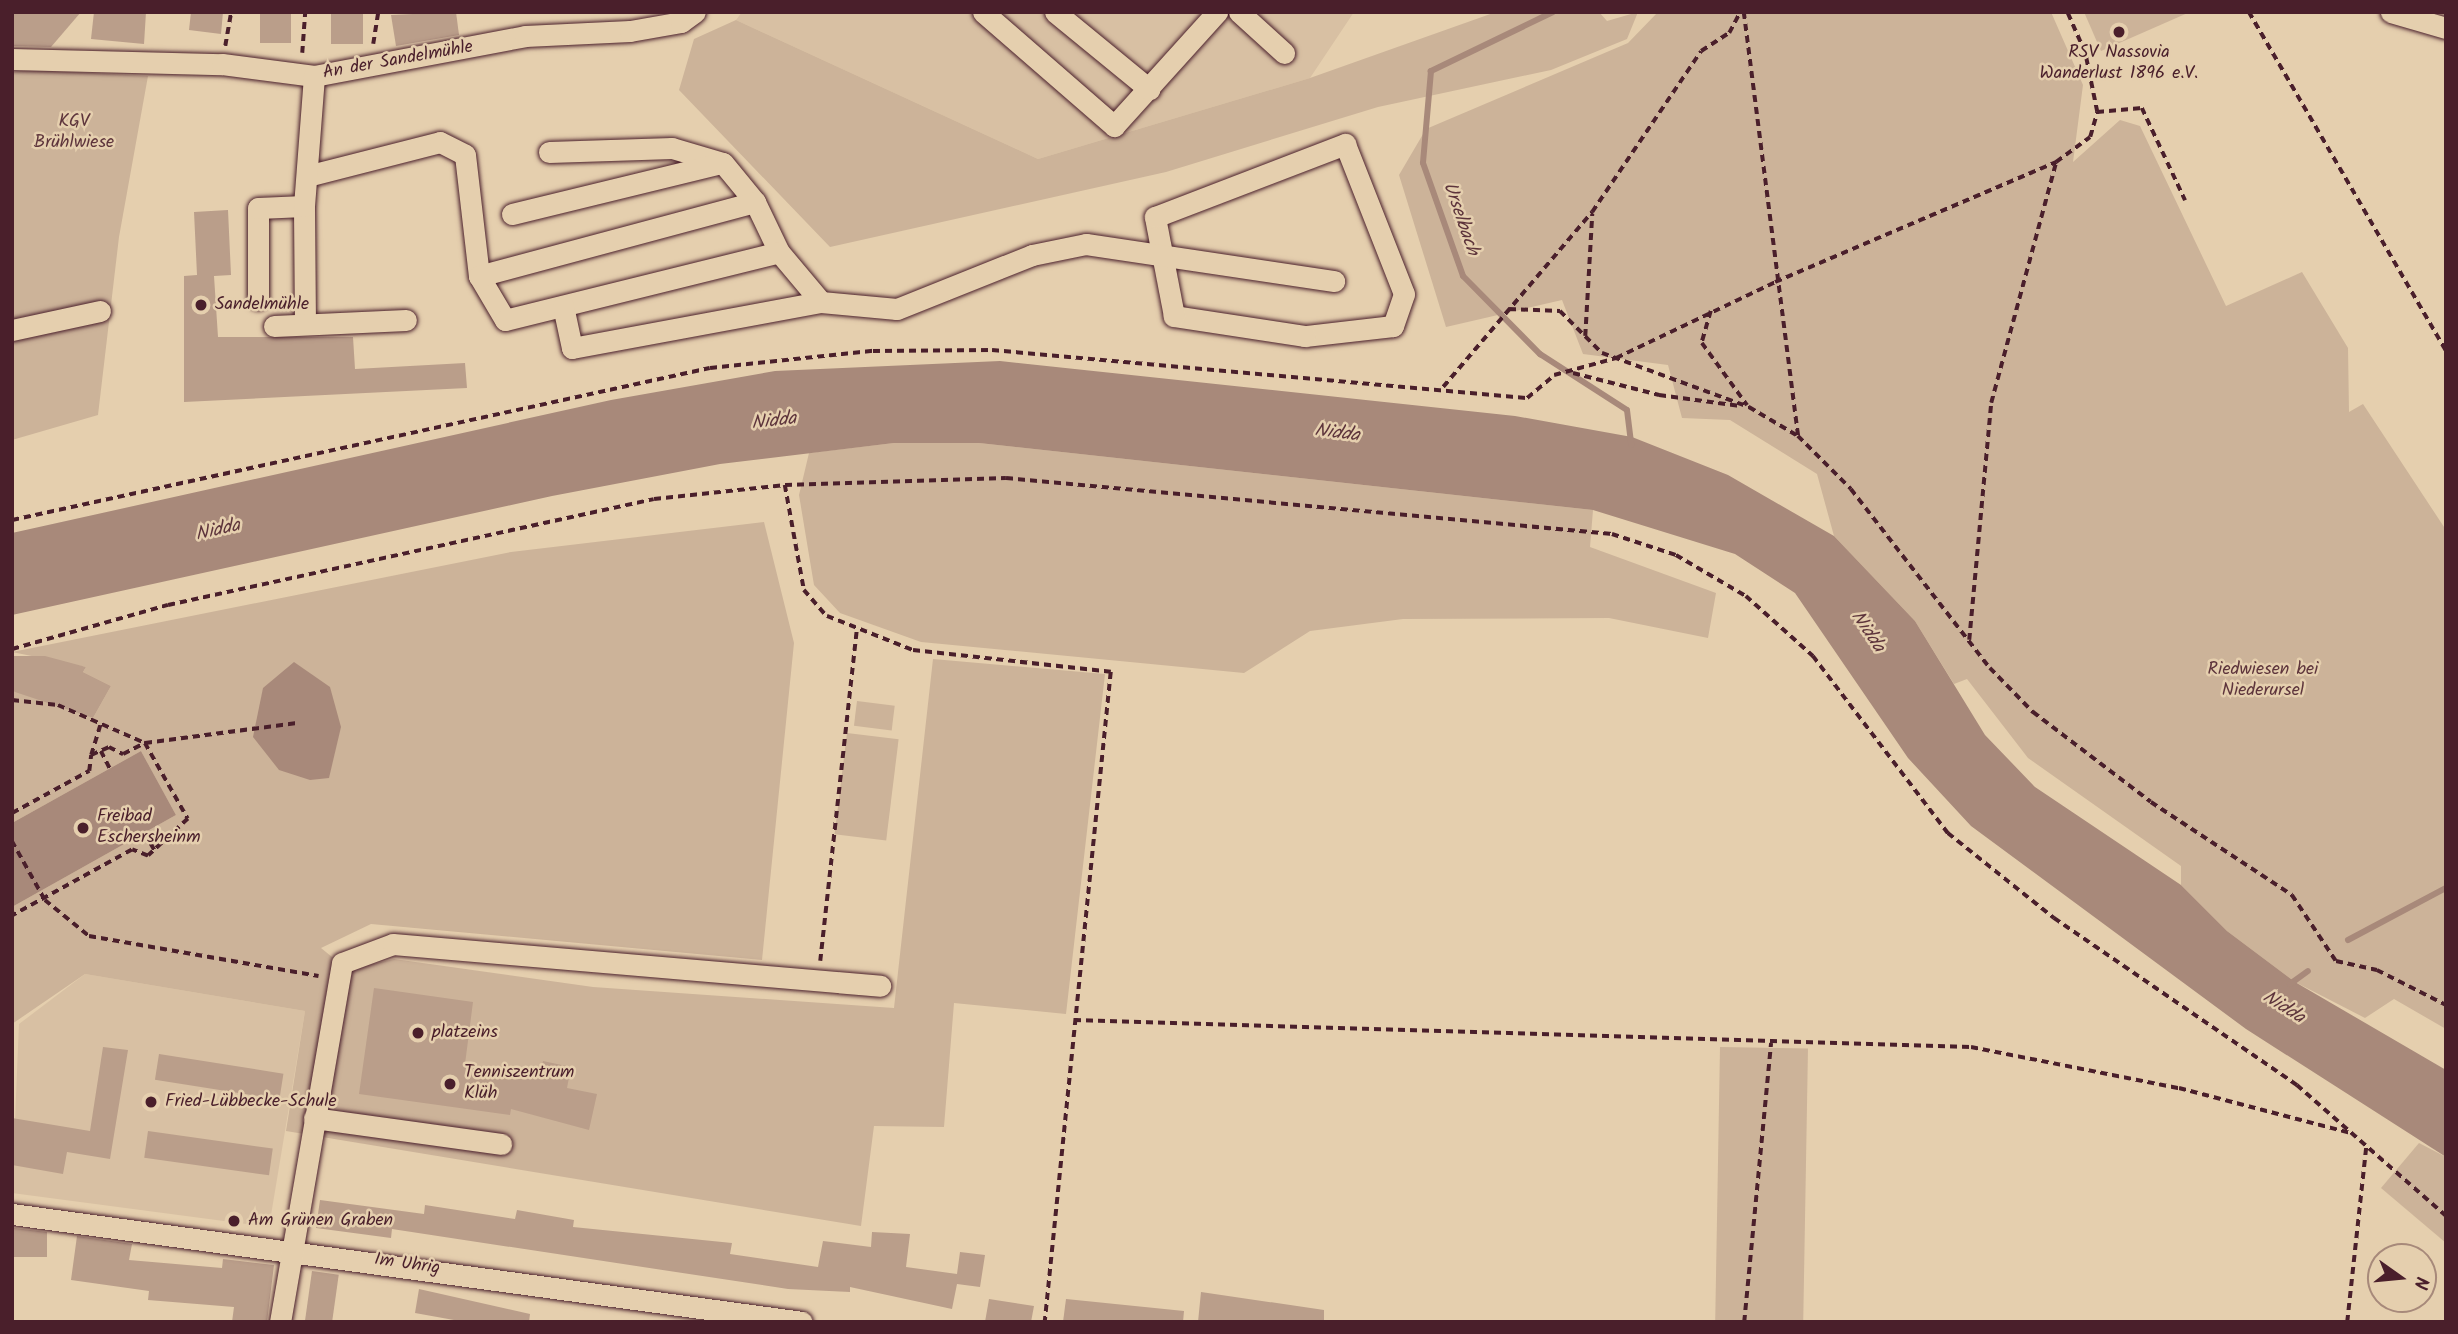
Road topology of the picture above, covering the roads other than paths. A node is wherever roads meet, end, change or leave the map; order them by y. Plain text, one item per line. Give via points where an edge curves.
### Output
1 (695, 12) edge
2 (983, 12) edge
3 (1055, 12) edge
4 (1217, 12) edge
5 (1238, 12) edge
6 (2391, 12) edge
7 (2446, 28) edge
8 (1284, 53) dead end
9 (12, 59) edge
10 (307, 71) junction
11 (1149, 89) junction
12 (549, 152) dead end
13 (723, 163) junction
14 (307, 176) junction
15 (755, 202) junction
16 (304, 206) junction
17 (512, 214) dead end
18 (779, 252) junction
19 (1158, 257) junction
20 (479, 276) junction
21 (1334, 281) dead end
22 (258, 299) dead end
23 (821, 302) junction
24 (563, 306) junction
25 (100, 311) dead end
26 (406, 320) dead end
27 (305, 324) junction
28 (274, 326) dead end
29 (12, 330) edge
30 (880, 986) dead end
31 (314, 1118) junction
32 (501, 1144) dead end
33 (12, 1214) edge
34 (289, 1248) junction
35 (280, 1322) edge
36 (802, 1322) edge

1 - 10 street, An der Sandelmühle via 681,22 629,31 525,36 370,66
2 - 11 street via 1114,126
3 - 11 street
4 - 11 street
5 - 8 street
6 - 7 street
9 - 10 street, An der Sandelmühle via 222,64
10 - 14 street
12 - 13 street via 672,148
13 - 15 street
13 - 17 street
14 - 16 street
14 - 20 street via 440,142 465,155
15 - 18 street
15 - 20 street
16 - 22 street via 258,208
16 - 27 street
18 - 23 street
18 - 24 street
19 - 19 street via 1155,217 1345,144 1404,294 1393,326 1304,336 1174,316
19 - 21 street via 1263,265
19 - 23 street via 1086,244 1032,255 897,309
20 - 24 street via 505,320
23 - 24 street via 572,348
25 - 29 street
26 - 27 street
27 - 28 street
30 - 31 street via 393,944 342,963
31 - 32 street
31 - 34 street
33 - 34 street, Im Uhrig
34 - 35 street
34 - 36 street, Im Uhrig

